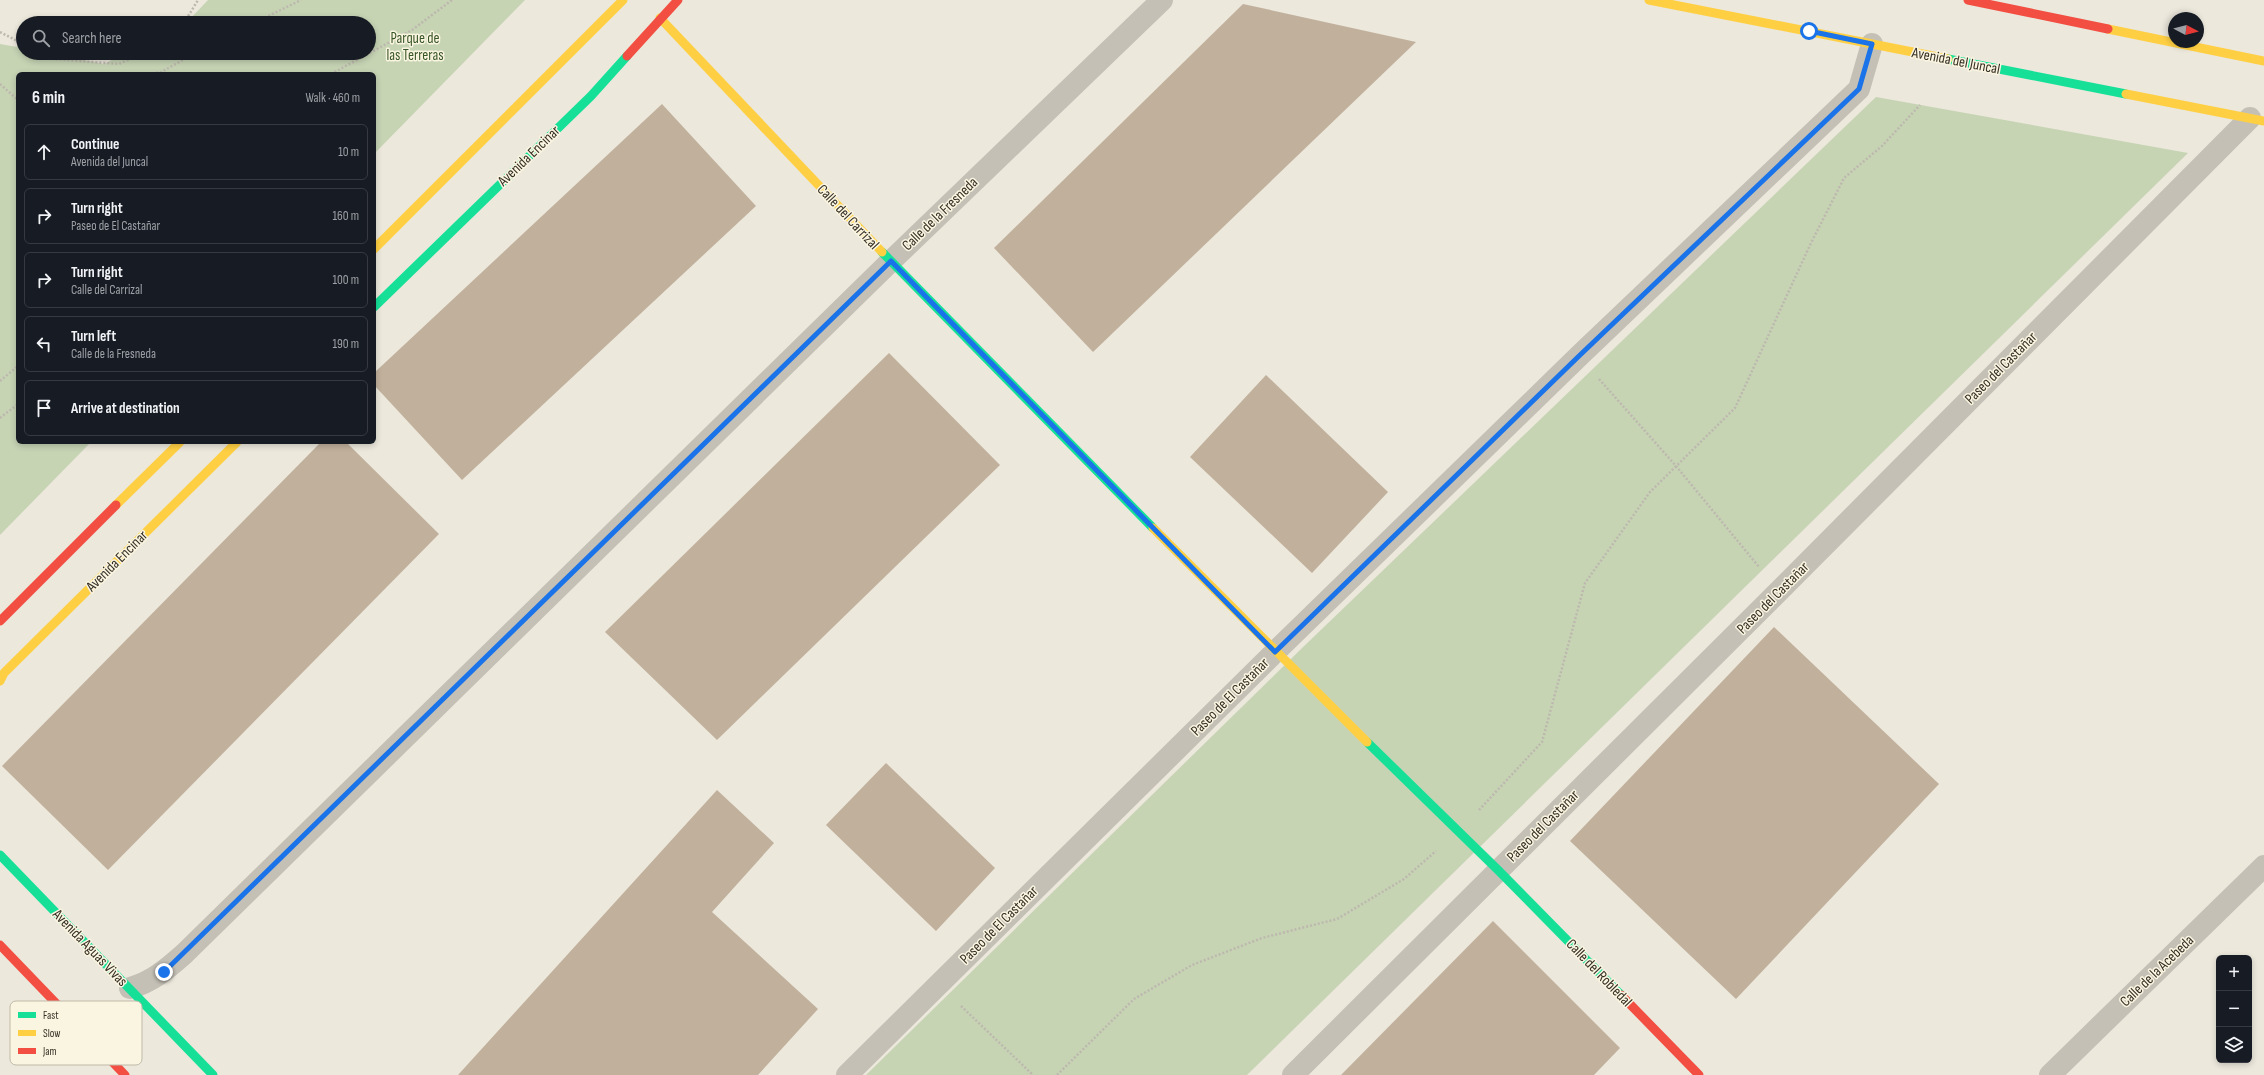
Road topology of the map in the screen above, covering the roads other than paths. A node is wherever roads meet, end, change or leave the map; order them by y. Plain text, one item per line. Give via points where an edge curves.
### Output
1 (623, 0) edge
2 (678, 0) edge
3 (1162, 0) edge
4 (1649, 0) edge
5 (1968, 0) edge
6 (660, 18) junction
7 (1872, 44) junction
8 (2264, 61) edge
9 (2257, 119) edge
10 (376, 247) edge
11 (891, 261) junction
12 (376, 305) edge
13 (178, 444) edge
14 (235, 444) edge
15 (0, 621) edge
16 (1275, 652) junction
17 (0, 681) edge
18 (1459, 831) joint
19 (0, 855) edge
20 (2264, 866) edge
21 (1499, 871) junction
22 (0, 945) edge
23 (130, 988) junction
24 (54, 1001) edge
25 (115, 1065) edge
26 (125, 1075) edge
27 (214, 1075) edge
28 (847, 1075) edge
29 (1293, 1075) edge
30 (1699, 1075) edge
31 (2050, 1075) edge

1 - 10 street
2 - 6 street, Avenida Encinar
3 - 11 street, Calle de la Fresneda
4 - 7 street, Avenida del Juncal
5 - 8 street
6 - 11 street, Calle del Carrizal
6 - 12 street, Avenida Encinar via 591,96
7 - 9 street, Avenida del Juncal
7 - 16 street, Paseo de El Castañar via 1859,89 1579,356
9 - 21 street, Paseo del Castañar
11 - 16 street, Calle del Carrizal
11 - 23 street, Calle de la Fresneda via 184,954 164,972 146,983
13 - 15 street
14 - 17 street, Avenida Encinar via 4,674
16 - 18 street, Calle del Carrizal
16 - 28 street, Paseo de El Castañar
18 - 21 street, Calle del Robledal
19 - 23 street, Avenida Aguas Vivas
20 - 31 street, Calle de la Acebeda
21 - 29 street, Paseo del Castañar
21 - 30 street, Calle del Robledal
22 - 24 street
23 - 27 street, Avenida Aguas Vivas
25 - 26 street

